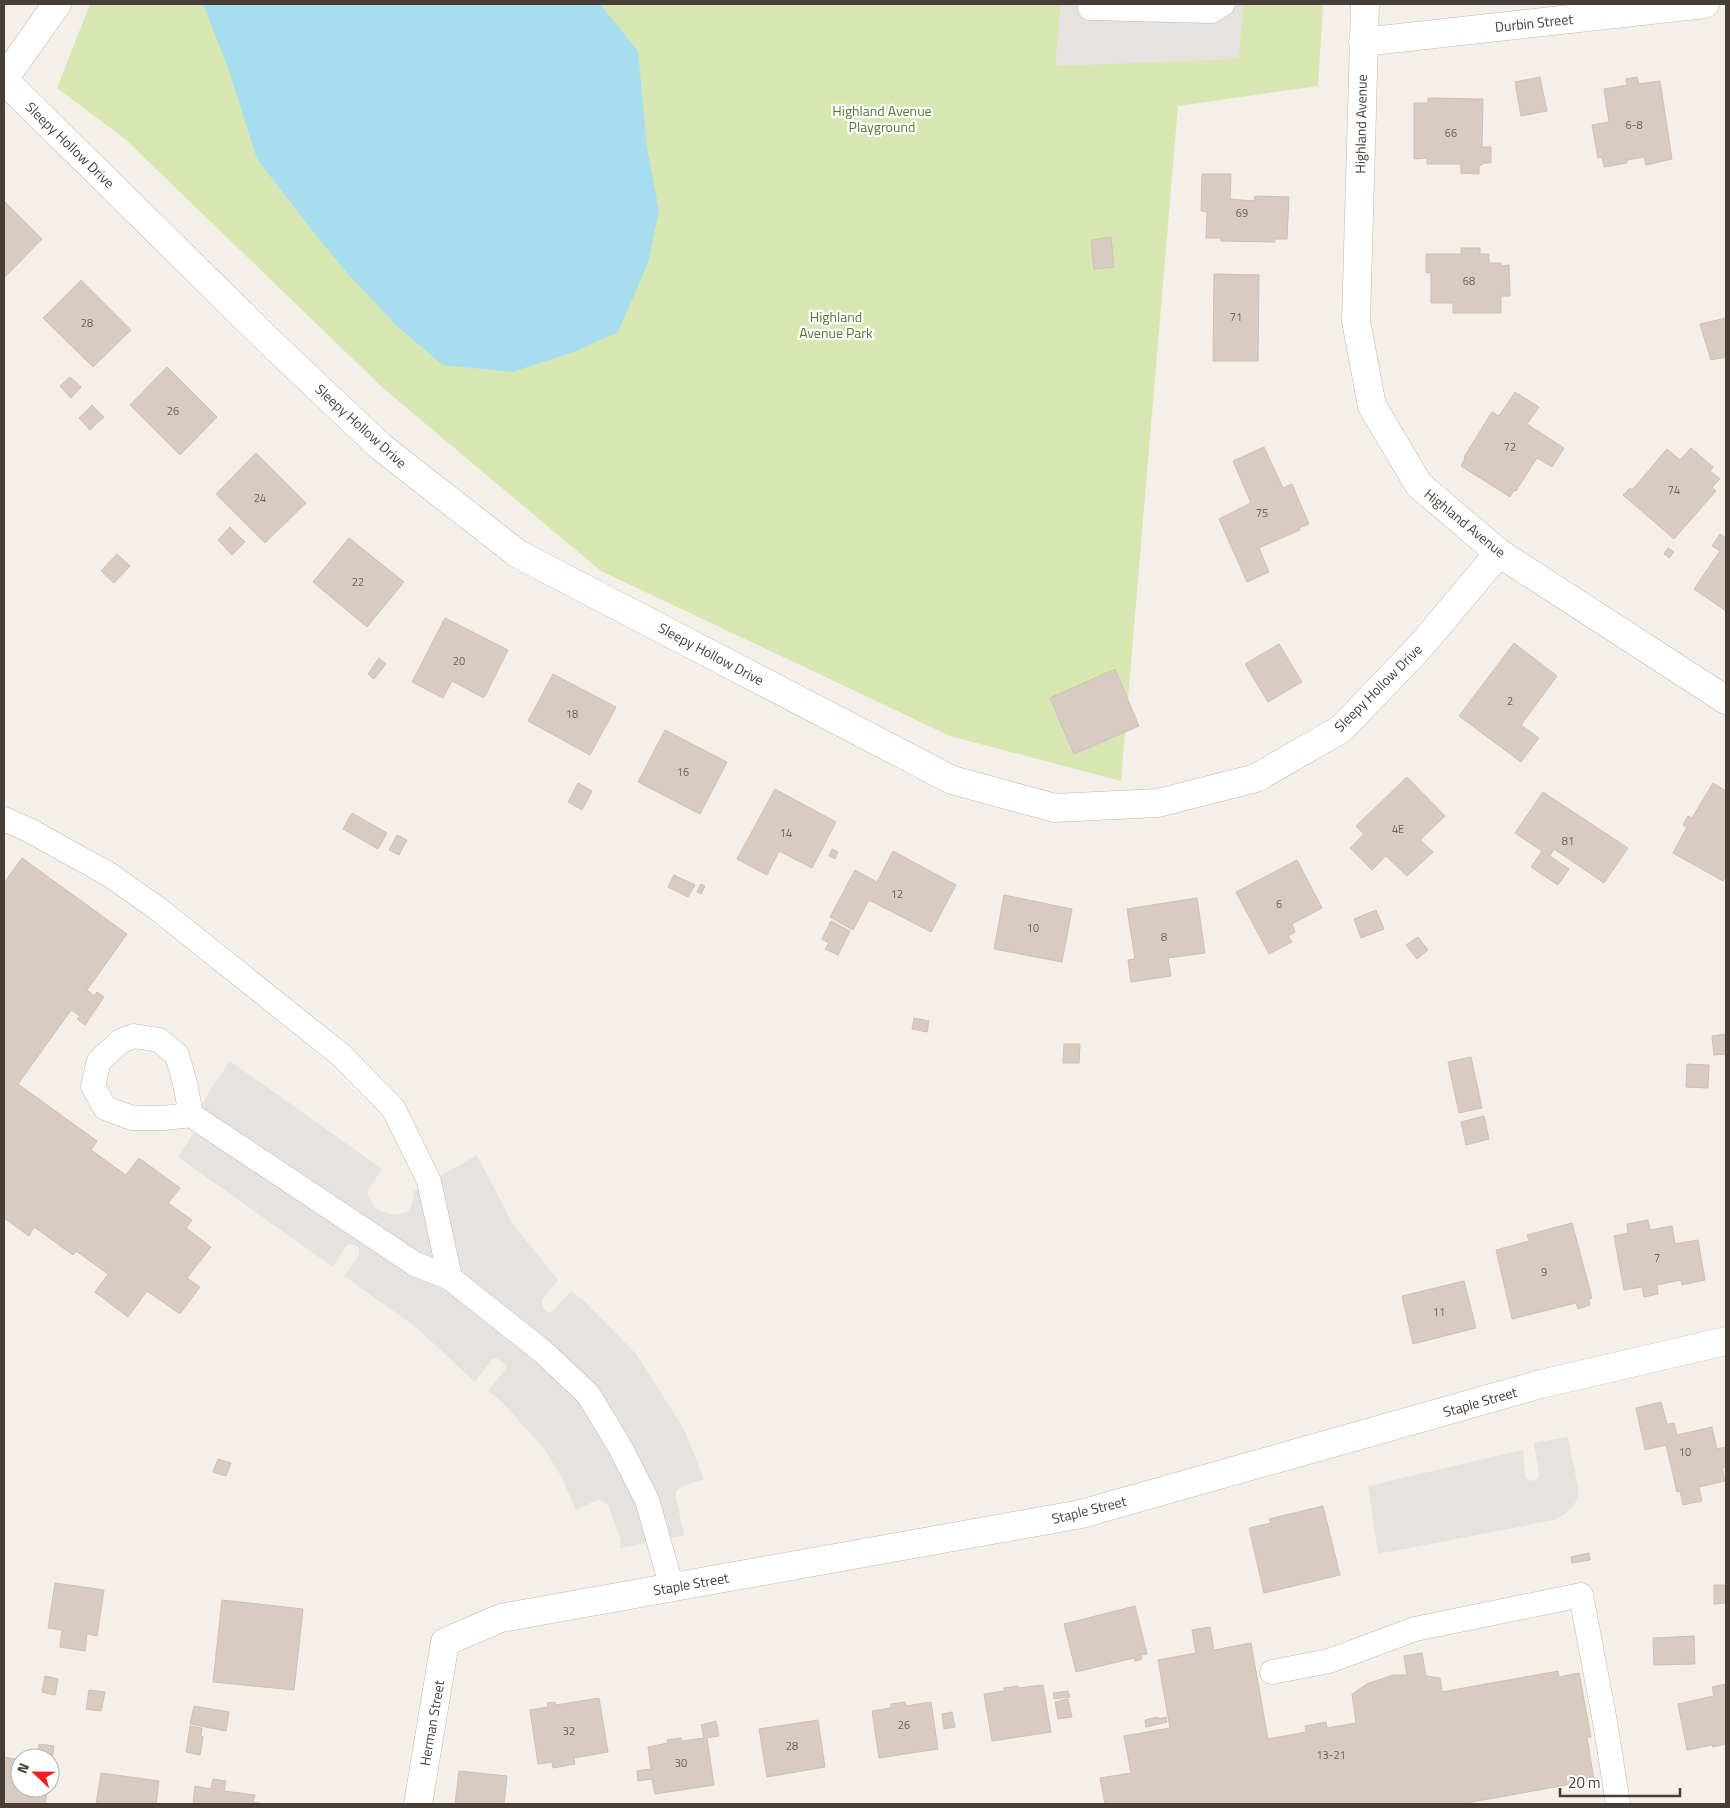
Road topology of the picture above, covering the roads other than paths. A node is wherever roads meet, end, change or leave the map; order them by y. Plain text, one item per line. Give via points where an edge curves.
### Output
1 (57, 4) edge
2 (1223, 4) edge
3 (1365, 4) edge
4 (1705, 4) edge
5 (1090, 8) dead end
6 (1363, 42) junction
7 (4, 80) edge
8 (1499, 553) junction
9 (1726, 700) edge
10 (4, 819) edge
11 (191, 1115) dead end
12 (450, 1278) junction
13 (1726, 1341) edge
14 (672, 1588) junction
15 (445, 1642) joint
16 (1272, 1672) dead end
17 (418, 1804) edge
18 (1618, 1804) edge

1 - 7 street, Sleepy Hollow Drive
2 - 5 lane via 1212,11
3 - 6 street, Highland Avenue
4 - 6 street, Durbin Street
6 - 8 street, Highland Avenue via 1356,321 1372,406 1419,485
7 - 8 street, Sleepy Hollow Drive via 381,447 518,554 952,780 1055,808 1158,803 1256,778 1340,729 1418,649
8 - 9 street, Highland Avenue
10 - 12 lane via 110,875 158,910 341,1055 393,1108 429,1181
11 - 12 lane via 415,1264
12 - 14 lane via 542,1350 588,1394 647,1500
13 - 14 street, Staple Street via 1541,1384 1081,1514
14 - 15 street, Staple Street via 501,1618
15 - 17 street, Herman Street
16 - 18 lane via 1329,1661 1414,1629 1581,1595

